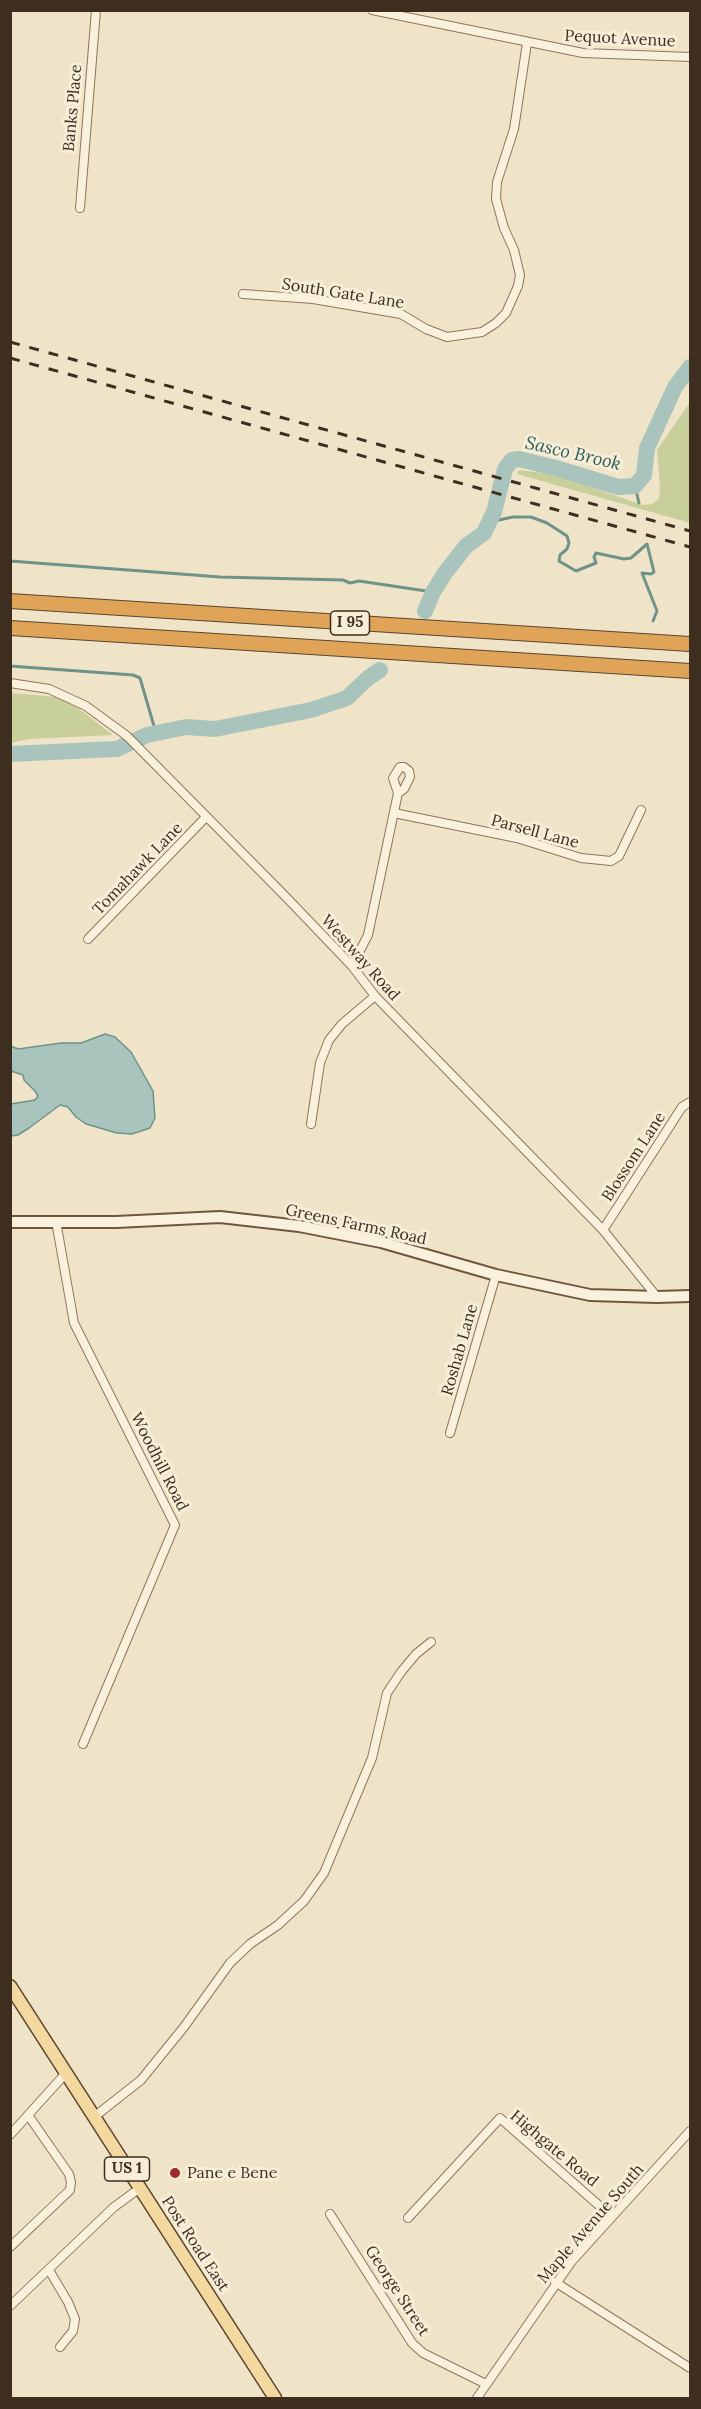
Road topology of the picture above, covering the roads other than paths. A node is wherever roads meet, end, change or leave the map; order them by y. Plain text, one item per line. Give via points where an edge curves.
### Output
1 (96, 10) edge
2 (372, 10) edge
3 (527, 43) junction
4 (690, 57) edge
5 (80, 208) dead end
6 (243, 294) dead end
7 (10, 601) edge
8 (10, 628) edge
9 (690, 644) edge
10 (690, 671) edge
11 (10, 683) edge
12 (398, 793) dead end
13 (641, 810) dead end
14 (394, 813) junction
15 (206, 817) junction
16 (88, 939) dead end
17 (352, 966) junction
18 (375, 996) junction
19 (690, 1102) edge
20 (311, 1124) dead end
21 (56, 1221) junction
22 (10, 1222) edge
23 (603, 1230) junction
24 (496, 1275) junction
25 (690, 1296) edge
26 (657, 1297) junction
27 (450, 1433) dead end
28 (431, 1642) dead end
29 (83, 1744) dead end
30 (10, 1986) edge
31 (66, 2073) junction
32 (28, 2115) junction
33 (94, 2117) junction
34 (690, 2131) edge
35 (10, 2135) edge
36 (140, 2188) junction
37 (330, 2214) dead end
38 (612, 2217) junction
39 (408, 2218) dead end
40 (10, 2247) edge
41 (49, 2270) junction
42 (555, 2282) junction
43 (10, 2306) edge
44 (60, 2347) dead end
45 (690, 2368) edge
46 (486, 2384) junction
47 (275, 2398) edge
48 (477, 2398) edge

1 - 5 street, Banks Place
2 - 3 street, Pequot Avenue
3 - 4 street, Pequot Avenue via 583,53
3 - 6 street, South Gate Lane via 514,129 497,182 496,199 520,275 506,313 496,323 482,332 447,337 401,314 313,299
7 - 9 highway, I 95
8 - 10 highway, I 95
11 - 15 street, Westway Road via 49,689 86,705 127,736
12 - 14 street
13 - 14 street, Parsell Lane via 619,856 611,861 581,858 517,838
14 - 17 street via 368,935
15 - 16 street, Tomahawk Lane
15 - 17 street, Westway Road
17 - 18 street, Westway Road
18 - 20 street via 329,1040 320,1063
18 - 23 street, Westway Road
19 - 23 street, Blossom Lane via 682,1107
21 - 22 street, Greens Farms Road
21 - 24 street, Greens Farms Road via 220,1217 299,1226 381,1242
21 - 29 street, Woodhill Road via 74,1323 176,1525
23 - 26 street, Westway Road
24 - 26 street, Greens Farms Road via 590,1294
24 - 27 street, Roshab Lane
25 - 26 street, Greens Farms Road
28 - 33 street via 416,1654 387,1693 372,1758 324,1873 304,1901 230,1963 141,2080
30 - 31 main road, Post Road East / US 1
31 - 32 street
31 - 33 main road, Post Road East / US 1
32 - 35 street
32 - 40 street via 69,2174 70,2190
33 - 36 main road, Post Road East / US 1
34 - 38 street, Maple Avenue South
36 - 41 street via 114,2207
36 - 47 main road, Post Road East / US 1
37 - 46 street, George Street via 412,2343 423,2353
38 - 39 street, Highgate Road via 500,2118
38 - 42 street, Maple Avenue South
41 - 43 street
41 - 44 street via 75,2319 73,2331
42 - 45 street
42 - 46 street, Maple Avenue South
46 - 48 street, Maple Avenue South

